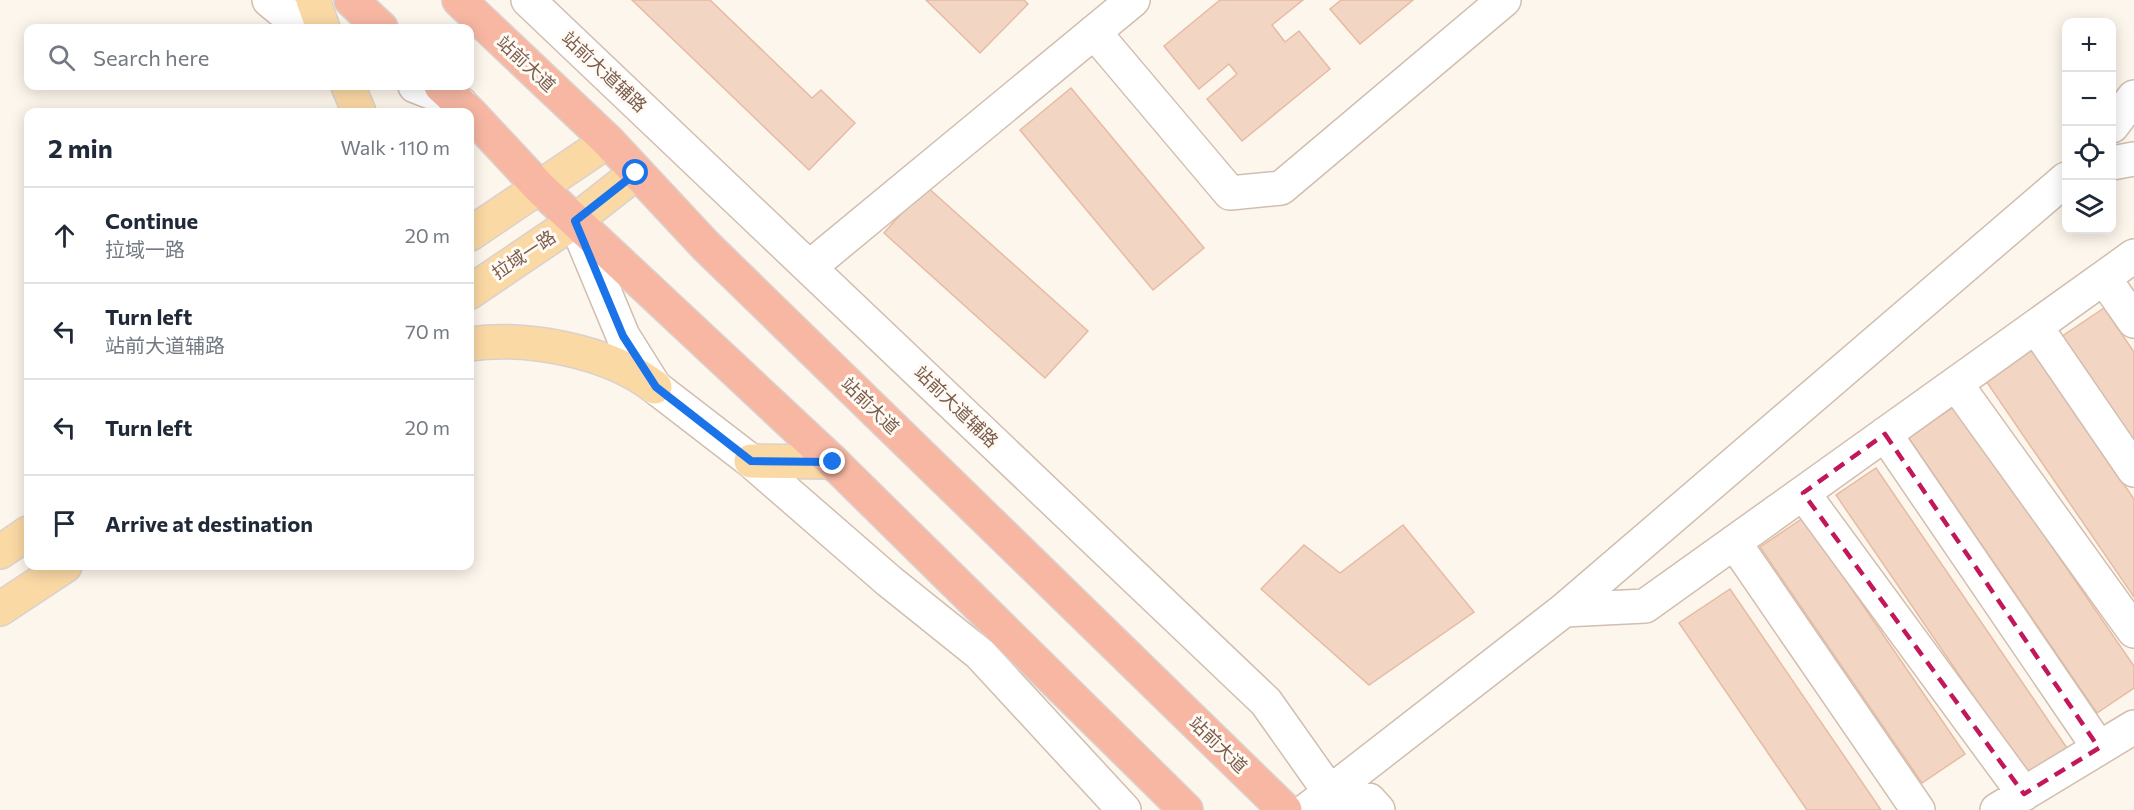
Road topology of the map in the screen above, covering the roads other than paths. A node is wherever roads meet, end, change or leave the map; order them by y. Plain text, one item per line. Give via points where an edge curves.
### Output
1 (268, 0) edge
2 (313, 0) edge
3 (351, 0) edge
4 (459, 0) edge
5 (528, 0) edge
6 (1133, 0) edge
7 (1504, 0) edge
8 (298, 24) edge
9 (322, 24) edge
10 (377, 24) edge
11 (1094, 32) junction
12 (350, 90) edge
13 (426, 90) edge
14 (2134, 97) edge
15 (460, 104) edge
16 (357, 108) edge
17 (474, 119) edge
18 (2116, 121) edge
19 (608, 141) junction
20 (2134, 159) edge
21 (2116, 162) edge
22 (636, 173) junction
23 (2066, 180) edge
24 (539, 187) junction
25 (575, 221) junction
26 (474, 231) edge
27 (2134, 256) edge
28 (811, 266) junction
29 (2104, 278) junction
30 (474, 289) edge
31 (2134, 321) edge
32 (2036, 327) junction
33 (474, 344) edge
34 (1956, 384) junction
35 (656, 387) junction
36 (1885, 434) junction
37 (751, 461) junction
38 (833, 462) junction
39 (2134, 470) edge
40 (1803, 493) junction
41 (24, 536) edge
42 (1734, 542) junction
43 (0, 552) edge
44 (59, 570) edge
45 (0, 609) edge
46 (1564, 610) junction
47 (2134, 631) edge
48 (2134, 727) edge
49 (2099, 748) junction
50 (1318, 801) edge
51 (2011, 802) edge
52 (1125, 810) edge
53 (1186, 810) edge
54 (1285, 810) edge
55 (1378, 810) edge
56 (1918, 810) edge

1 - 8 street
2 - 9 main road
3 - 10 highway
4 - 19 highway, 站前大道
5 - 28 street, 站前大道辅路
6 - 11 street
7 - 11 street via 1281,188 1230,193
11 - 28 street
12 - 16 main road
13 - 15 street
14 - 18 street
17 - 24 highway
19 - 22 highway, 站前大道
19 - 24 main road
20 - 21 street
22 - 25 main road, 拉域一路
22 - 54 highway, 站前大道 via 730,270
23 - 46 street
24 - 25 highway
24 - 26 main road
25 - 30 main road, 拉域一路
25 - 35 street via 623,336
25 - 38 highway
27 - 29 street
28 - 50 street, 站前大道辅路 via 1266,702
29 - 31 street
29 - 32 street
32 - 34 street
32 - 39 street
33 - 35 main road via 540,343 597,358
34 - 36 street
34 - 47 street
35 - 37 street
36 - 40 street
36 - 49 street
37 - 38 main road
37 - 52 street via 980,654
38 - 53 highway
40 - 42 street
40 - 51 street
41 - 43 main road
42 - 46 street via 1646,606
42 - 56 street
44 - 45 main road
46 - 50 street
48 - 49 street
49 - 51 street
50 - 55 street via 1369,800

